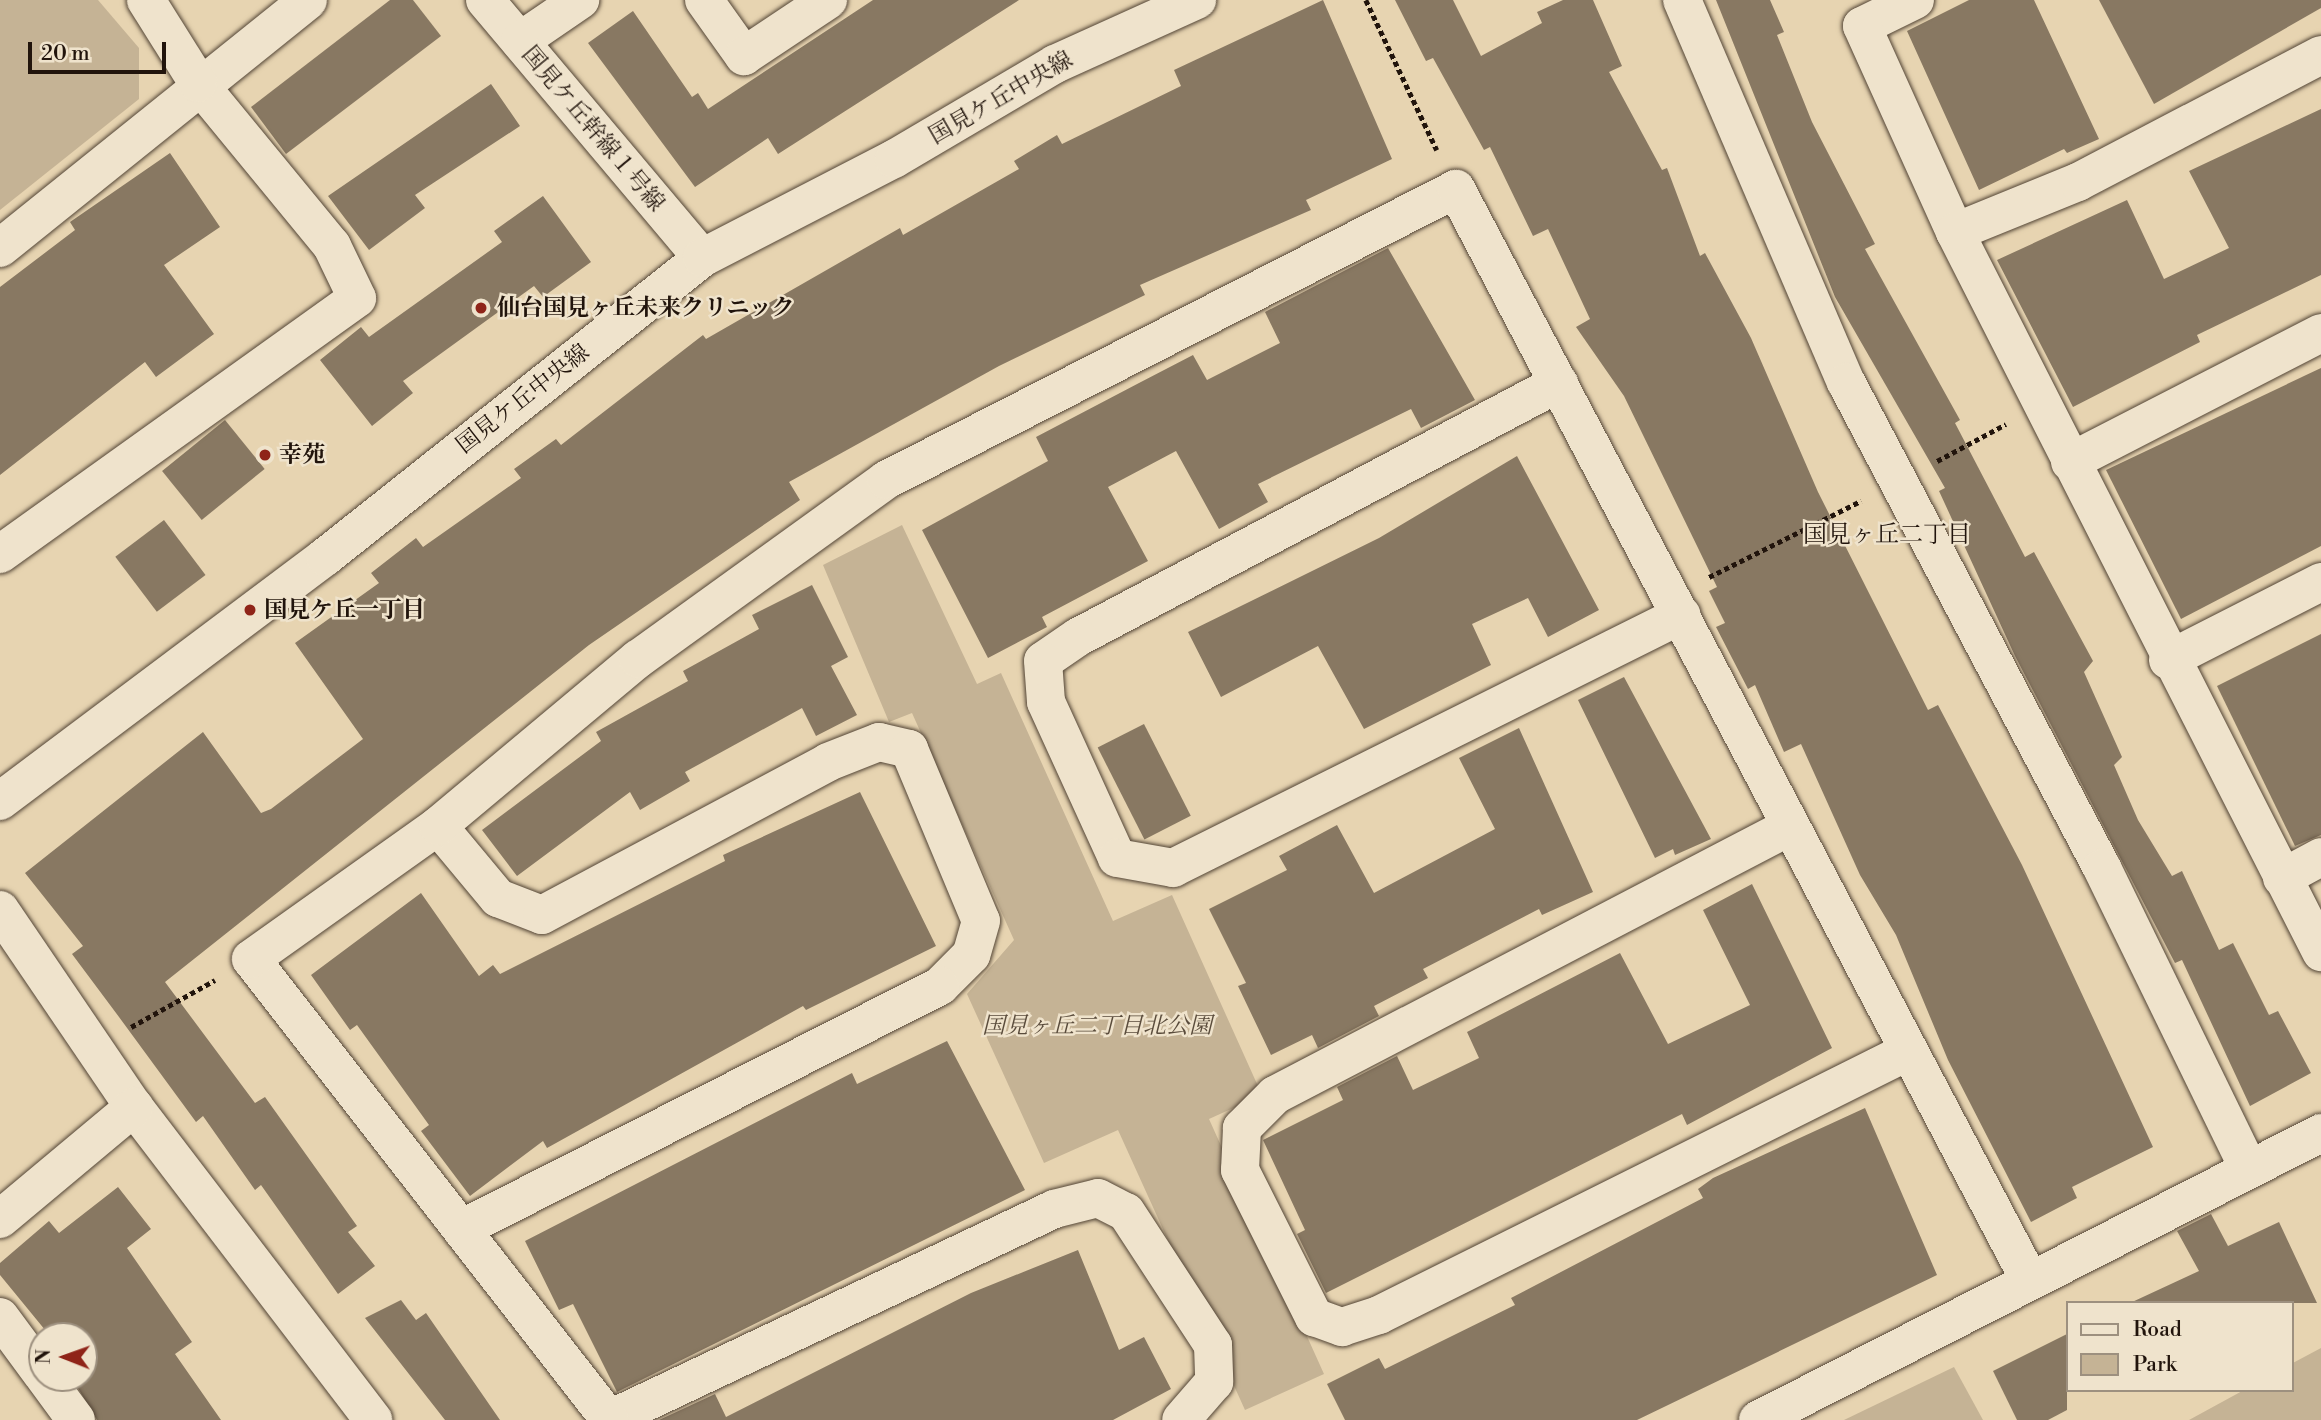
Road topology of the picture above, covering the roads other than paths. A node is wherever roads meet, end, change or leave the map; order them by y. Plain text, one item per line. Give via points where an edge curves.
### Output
1 (146, 0) edge
2 (308, 0) edge
3 (485, 0) edge
4 (580, 0) edge
5 (704, 0) edge
6 (828, 0) edge
7 (1197, 0) edge
8 (1682, 0) edge
9 (1915, 0) edge
10 (520, 41) junction
11 (2321, 55) edge
12 (198, 83) junction
13 (1955, 232) junction
14 (0, 248) edge
15 (702, 258) junction
16 (2321, 333) edge
17 (1559, 383) junction
18 (2070, 461) junction
19 (0, 554) edge
20 (2321, 582) edge
21 (1681, 615) junction
22 (2168, 660) junction
23 (0, 801) edge
24 (438, 826) junction
25 (1789, 827) junction
26 (2321, 857) edge
27 (2282, 878) junction
28 (0, 911) edge
29 (2321, 952) edge
30 (1909, 1051) junction
31 (134, 1107) junction
32 (2321, 1133) edge
33 (2249, 1169) junction
34 (0, 1219) edge
35 (461, 1229) junction
36 (2030, 1281) junction
37 (0, 1317) edge
38 (28, 1355) edge
39 (55, 1392) edge
40 (76, 1420) edge
41 (373, 1420) edge
42 (610, 1420) edge
43 (1181, 1420) edge
44 (1758, 1420) edge

1 - 12 street
2 - 12 street
3 - 10 street, 国見ケ丘幹線１号線
4 - 10 street
5 - 6 street via 744,56
7 - 15 street, 国見ケ丘中央線 via 1055,64 894,159
8 - 33 street via 1846,382 2102,868
9 - 13 street via 1862,26
10 - 15 street, 国見ケ丘幹線１号線
11 - 13 street via 2078,182
12 - 14 street
12 - 19 street via 332,246 357,298
13 - 18 street
15 - 23 street, 国見ケ丘中央線 via 325,557
16 - 18 street
17 - 21 street
17 - 21 street via 1078,636 1044,661 1046,702 1117,859 1173,868
17 - 24 street via 1456,189 886,480 638,659
18 - 22 street
20 - 22 street
21 - 25 street
22 - 27 street
24 - 35 street via 251,959
24 - 35 street via 498,898 542,915 828,762 879,742 909,749 981,921 971,955 940,986
25 - 30 street
25 - 30 street via 1275,1094 1242,1128 1240,1170 1314,1317 1342,1326 1379,1315
26 - 27 street
27 - 29 street
28 - 31 street
30 - 36 street
31 - 34 street
31 - 41 street
32 - 33 street
33 - 36 street
35 - 42 street
36 - 44 street
37 - 38 street
39 - 40 street
42 - 43 street via 1054,1209 1098,1198 1126,1212 1213,1345 1214,1382

